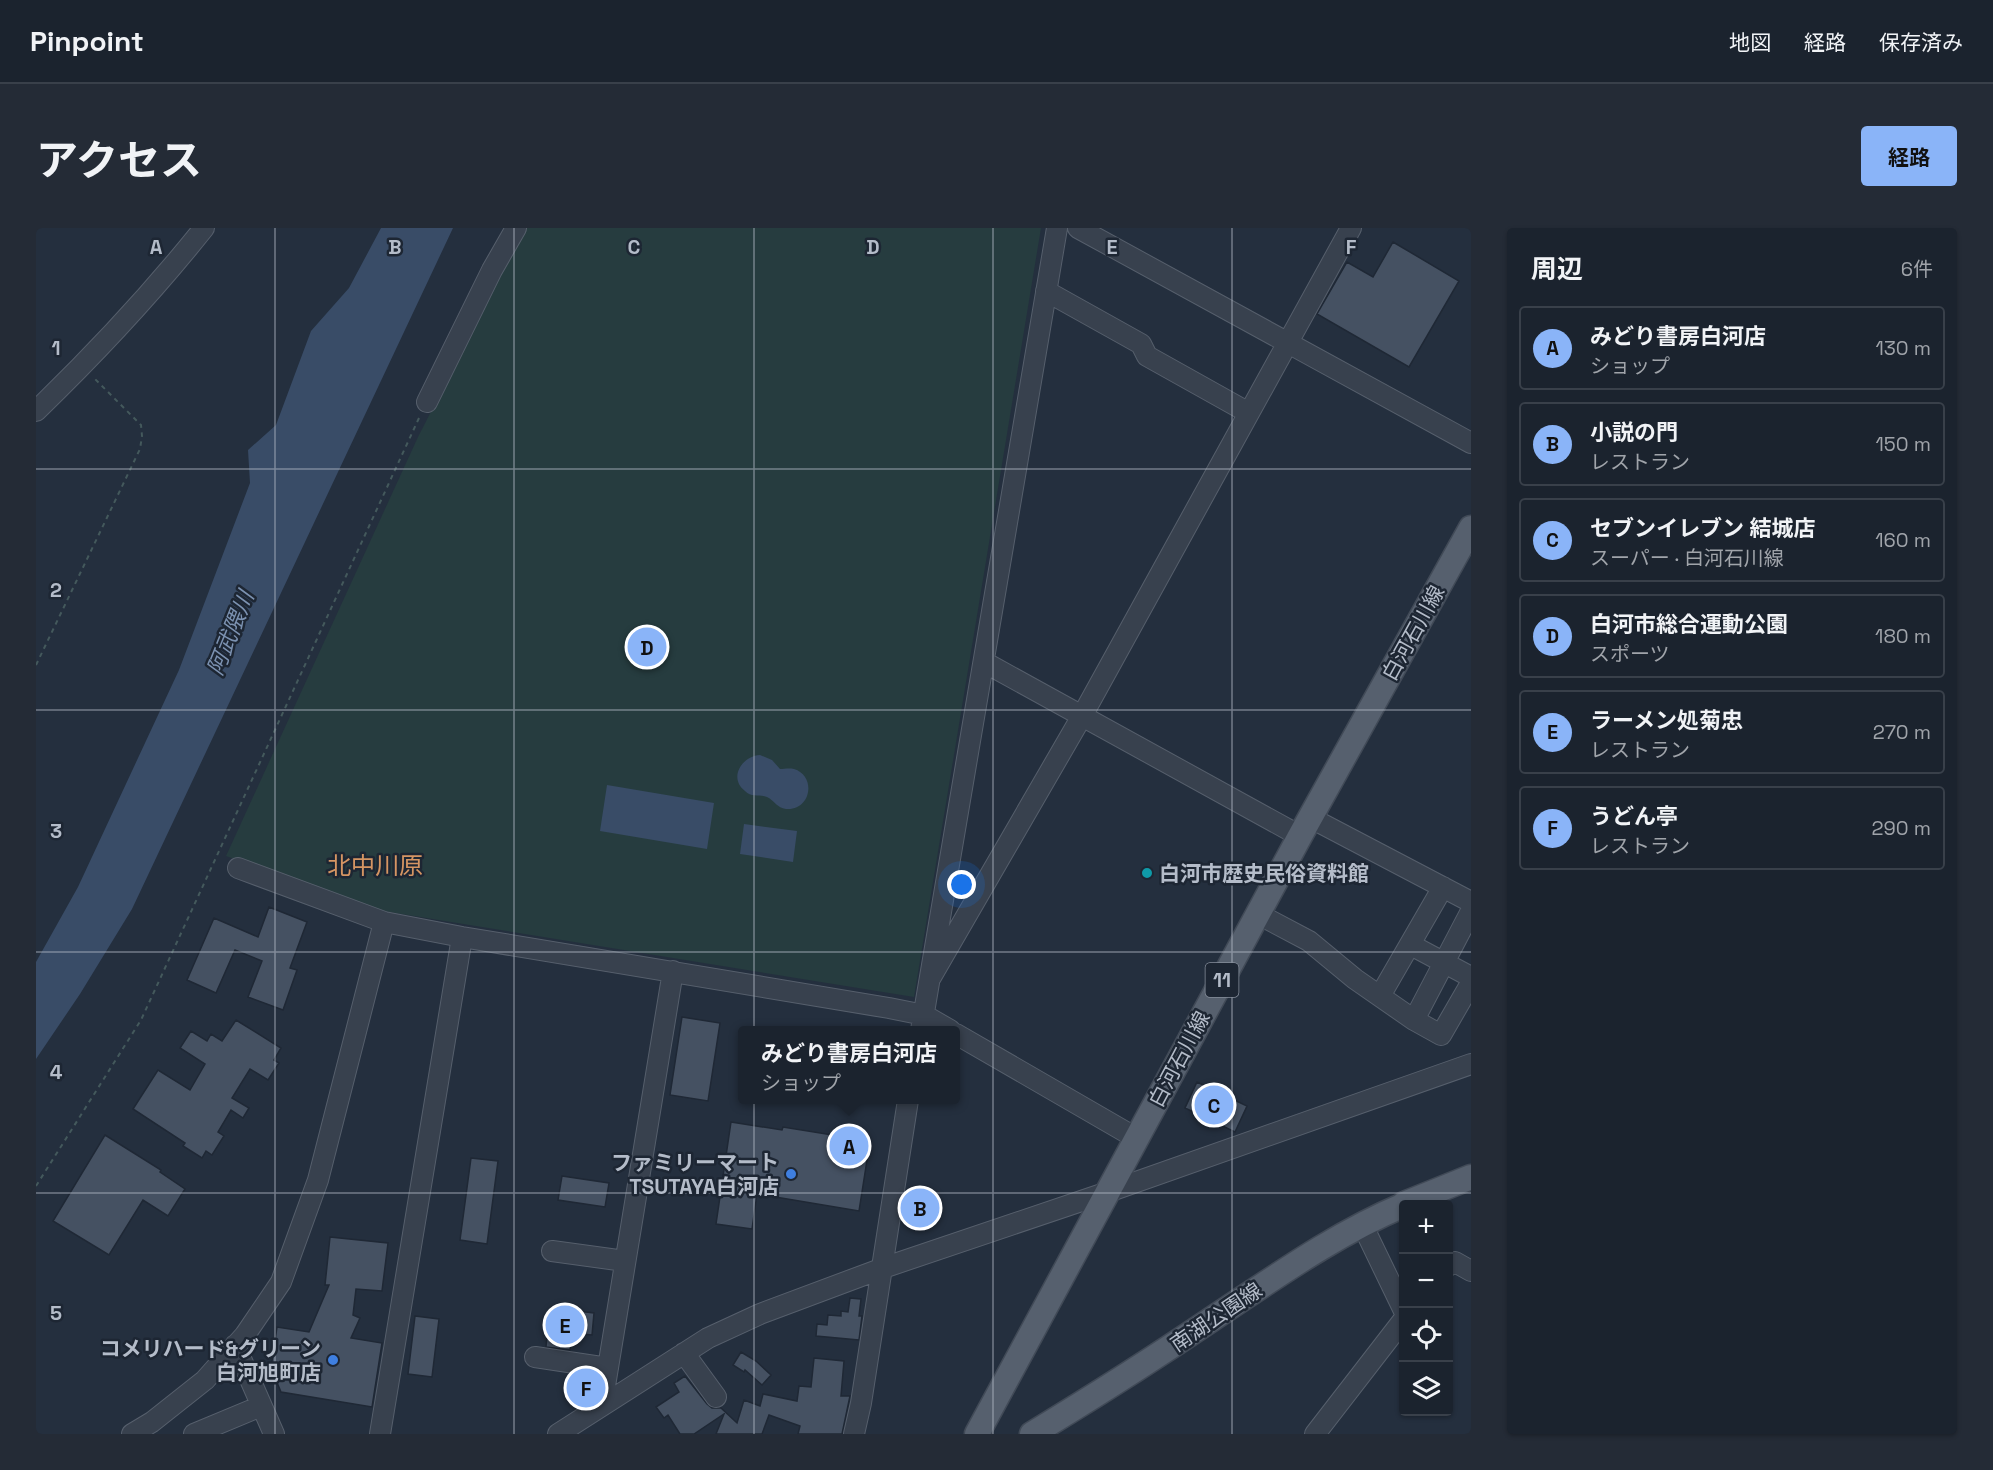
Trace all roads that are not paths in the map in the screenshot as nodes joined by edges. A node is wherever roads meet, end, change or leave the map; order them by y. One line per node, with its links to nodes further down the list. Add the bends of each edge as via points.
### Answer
1 (204, 228): 9 (street, via 162,280)
2 (516, 228): 8 (street)
3 (1057, 228): 6 (street)
4 (1078, 228): 7 (street)
5 (1351, 228): 7 (street)
6 (1046, 291): 10 (street, via 1141,344 1147,356); 13 (street)
7 (1287, 344): 10 (street); 11 (street)
8 (427, 402)
9 (36, 411)
10 (1249, 413): 14 (street)
11 (1471, 443)
12 (1471, 528): 15 (main road, 白河石川線 / 11)
13 (984, 662): 14 (street); 26 (street)
14 (1082, 716): 15 (street); 26 (street)
15 (1305, 827): 17 (street); 20 (main road, 白河石川線 / 11)
16 (238, 868): 21 (street)
17 (1443, 887): 18 (street); 23 (street)
18 (1471, 902)
19 (1471, 911): 24 (street)
20 (1258, 914): 28 (street, via 1309,941); 34 (main road, 白河石川線 / 11)
21 (384, 922): 22 (street); 47 (street, via 318,1180 281,1282)
22 (462, 937): 25 (street); 59 (street)
23 (1411, 945): 24 (street); 28 (street)
24 (1443, 962): 27 (street); 29 (street)
25 (673, 971): 30 (street); 41 (street)
26 (931, 977): 30 (street)
27 (1470, 986): 29 (street, via 1441,1035)
28 (1380, 996): 29 (street)
29 (1414, 1020)
30 (923, 1023)
31 (960, 1036): 34 (street)
32 (1471, 1064): 36 (street)
33 (907, 1104): 43 (street)
34 (1136, 1138): 36 (main road, 白河石川線 / 11)
35 (1471, 1177): 37 (main road, 南湖公園線)
36 (1105, 1193): 43 (street); 62 (main road, 白河石川線 / 11)
37 (1416, 1200)
38 (1399, 1207): 39 (main road, 南湖公園線)
39 (1362, 1224): 45 (street); 55 (main road, 南湖公園線, via 1310,1253)
40 (552, 1251): 41 (street)
41 (625, 1261): 50 (street)
42 (1453, 1263): 44 (street)
43 (883, 1268): 48 (street, via 760,1314); 61 (street)
44 (1471, 1271)
45 (1403, 1308)
46 (1399, 1326): 64 (street)
47 (235, 1345): 53 (street); 56 (street, via 205,1380)
48 (684, 1353): 51 (street); 52 (street)
49 (535, 1357): 50 (street)
50 (608, 1368): 52 (street)
51 (716, 1397)
52 (605, 1402): 54 (street)
53 (261, 1406): 57 (street); 58 (street)
54 (580, 1428): 60 (street)
55 (1057, 1428): 63 (main road, 南湖公園線)
56 (132, 1434)
57 (194, 1434)
58 (274, 1434)
59 (380, 1434)
60 (558, 1434)
61 (854, 1434)
62 (976, 1434)
63 (1032, 1434)
64 (1316, 1434)

